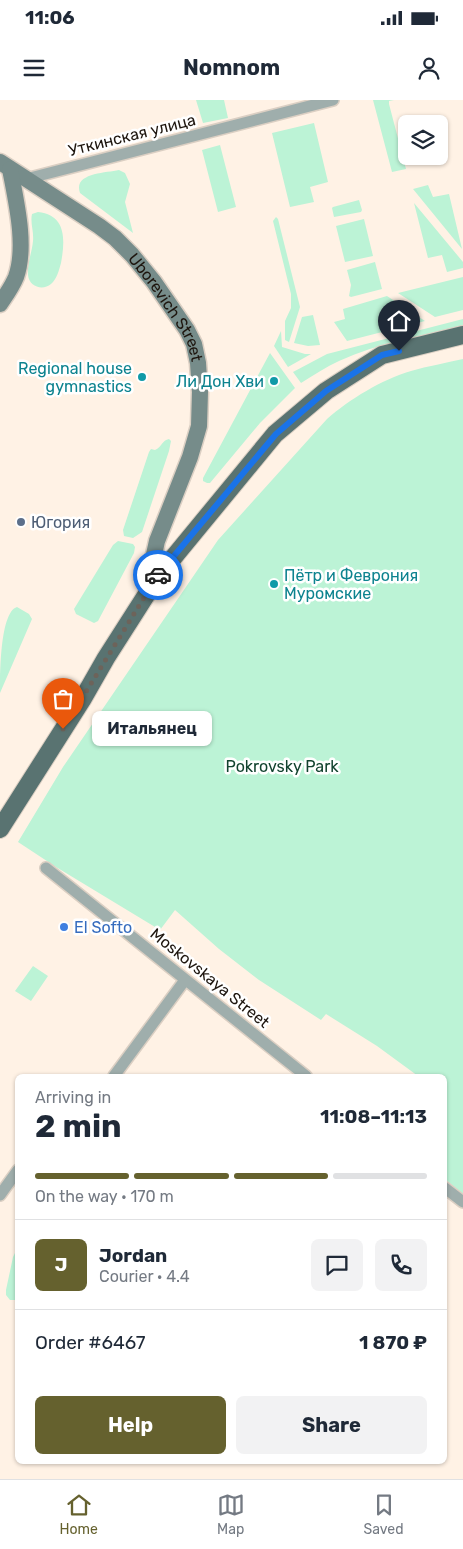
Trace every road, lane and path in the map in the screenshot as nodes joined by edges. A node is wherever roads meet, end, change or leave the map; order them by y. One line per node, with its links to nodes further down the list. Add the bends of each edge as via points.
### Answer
1 (333, 100): 3 (street, Уткинская улица)
2 (5, 166): 3 (main road, Uborevich Street); 4 (main road, via 16,204 20,238 19,262 11,288)
3 (26, 179): 6 (main road, Uborevich Street, via 99,226 132,256 171,306 194,344 200,392 199,426 157,541 153,559)
4 (0, 304)
5 (463, 335): 6 (main road, via 382,355 326,391 276,434)
6 (158, 575): 7 (main road)
7 (0, 829)
8 (46, 868): 9 (street, Moskovskaya Street)
9 (186, 980): 10 (street); 11 (street, Moskovskaya Street)
10 (116, 1074)
11 (304, 1074)
12 (15, 1174): 14 (street)
13 (447, 1190): 15 (street)
14 (0, 1195)
15 (463, 1202)

